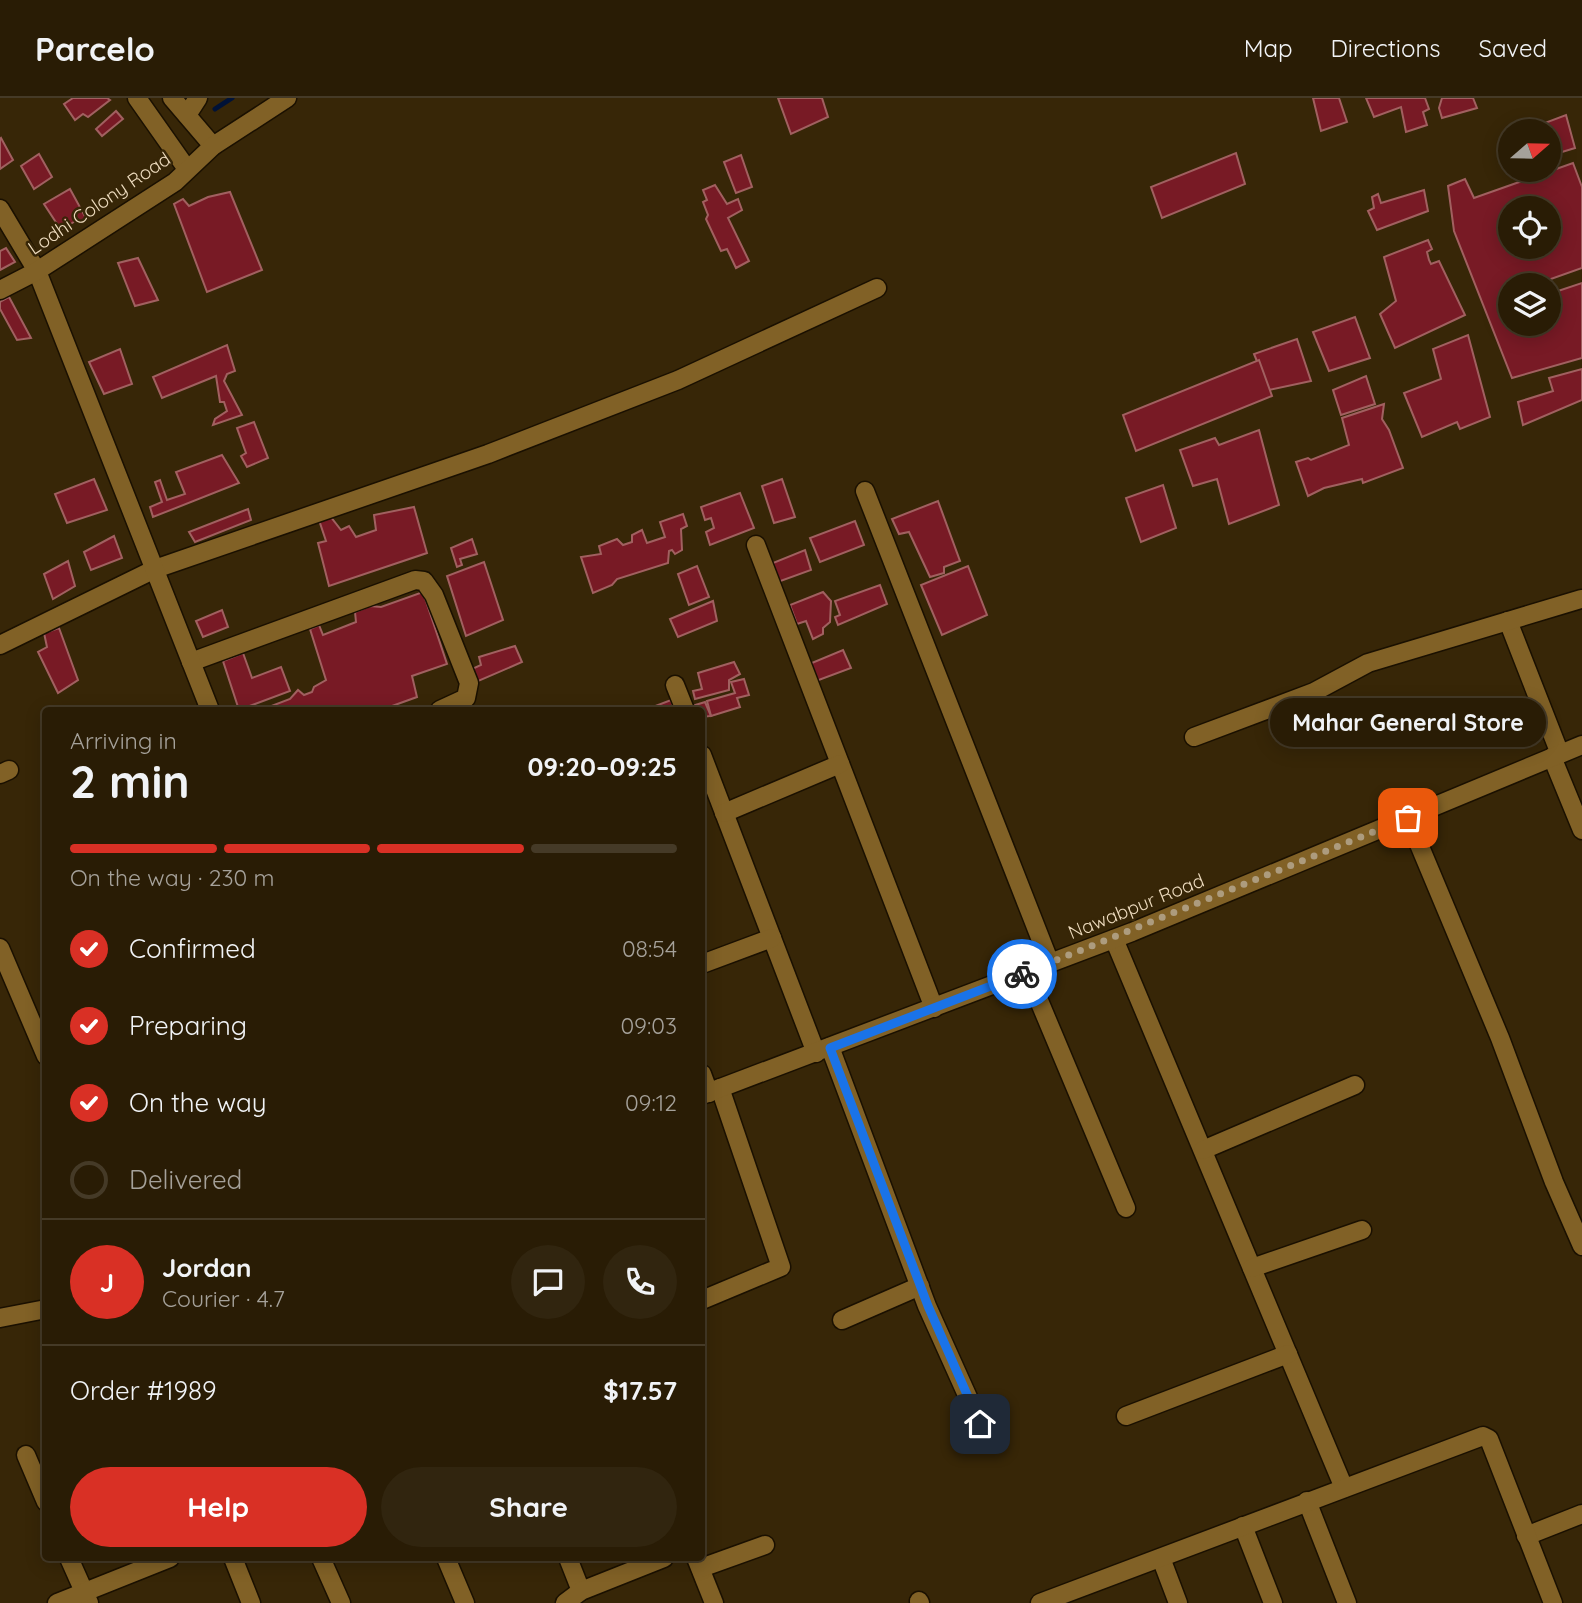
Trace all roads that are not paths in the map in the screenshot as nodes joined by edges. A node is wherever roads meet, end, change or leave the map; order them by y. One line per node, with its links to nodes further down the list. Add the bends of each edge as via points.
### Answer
1 (137, 98): 7 (street)
2 (172, 98): 5 (street)
3 (198, 98): 5 (street)
4 (287, 98): 6 (street, Lodhi Colony Road)
5 (187, 115): 6 (street)
6 (213, 146): 7 (street, Lodhi Colony Road)
7 (187, 169): 9 (street, Lodhi Colony Road)
8 (0, 209): 9 (street)
9 (37, 271): 11 (street, Lodhi Colony Road); 14 (street)
10 (877, 288): 14 (street, via 678,380 488,454)
11 (0, 290)
12 (865, 491): 35 (street)
13 (756, 545): 27 (street)
14 (155, 569): 17 (street); 18 (street)
15 (1581, 599): 16 (street)
16 (1508, 621): 23 (street, via 1368,663 1314,692); 25 (street)
17 (0, 645)
18 (191, 662): 20 (street); 21 (street, via 415,580 424,581 434,594 469,683 466,698)
19 (675, 685): 22 (street)
20 (209, 707)
21 (446, 707)
22 (684, 707)
23 (1194, 737)
24 (1582, 745): 25 (street, Nawabpur Road)
25 (1556, 755): 29 (street, Nawabpur Road); 30 (street)
26 (705, 763): 28 (street)
27 (840, 764): 28 (street); 37 (street)
28 (724, 813): 31 (street)
29 (1408, 818): 32 (street, Nawabpur Road); 45 (street)
30 (1582, 830)
31 (772, 937): 34 (street); 39 (street)
32 (1114, 939): 35 (street, Nawabpur Road); 42 (street)
33 (0, 948): 38 (street)
34 (705, 963)
35 (1050, 963): 36 (street, Nawabpur Road)
36 (1027, 972): 37 (street, Nawabpur Road); 43 (street)
37 (933, 1008): 39 (street, Nawabpur Road)
38 (42, 1047)
39 (823, 1050): 41 (street, Nawabpur Road); 47 (street)
40 (1354, 1085): 42 (street)
41 (710, 1092): 48 (street, via 781,1267)
42 (1203, 1150): 46 (street)
43 (1126, 1208)
44 (1362, 1230): 46 (street)
45 (1582, 1246)
46 (1252, 1268): 52 (street)
47 (920, 1286): 51 (street); 54 (street)
48 (705, 1299)
49 (42, 1310): 50 (street)
50 (0, 1318)
51 (842, 1320)
52 (1288, 1354): 53 (street); 56 (street)
53 (1126, 1416)
54 (980, 1424)
55 (26, 1455): 57 (street)
56 (1344, 1488): 58 (street); 61 (street, via 1483,1436 1489,1439)
57 (42, 1493)
58 (1307, 1501): 60 (street); 83 (street)
59 (1582, 1514): 61 (street)
60 (1243, 1526): 63 (street); 82 (street)
61 (1526, 1536): 84 (street)
62 (765, 1545): 71 (street)
63 (1161, 1558): 80 (street); 81 (street)
64 (70, 1561): 73 (street)
65 (164, 1561): 73 (street)
66 (234, 1561): 75 (street)
67 (322, 1561): 76 (street)
68 (447, 1561): 77 (street)
69 (569, 1561): 72 (street)
70 (657, 1561): 72 (street)
71 (698, 1563): 79 (street)
72 (582, 1591): 78 (street)
73 (86, 1598): 74 (street)
74 (57, 1603)
75 (251, 1603)
76 (341, 1603)
77 (465, 1603)
78 (565, 1603)
79 (713, 1603)
80 (1040, 1603)
81 (1178, 1603)
82 (1273, 1603)
83 (1347, 1603)
84 (1553, 1603)

